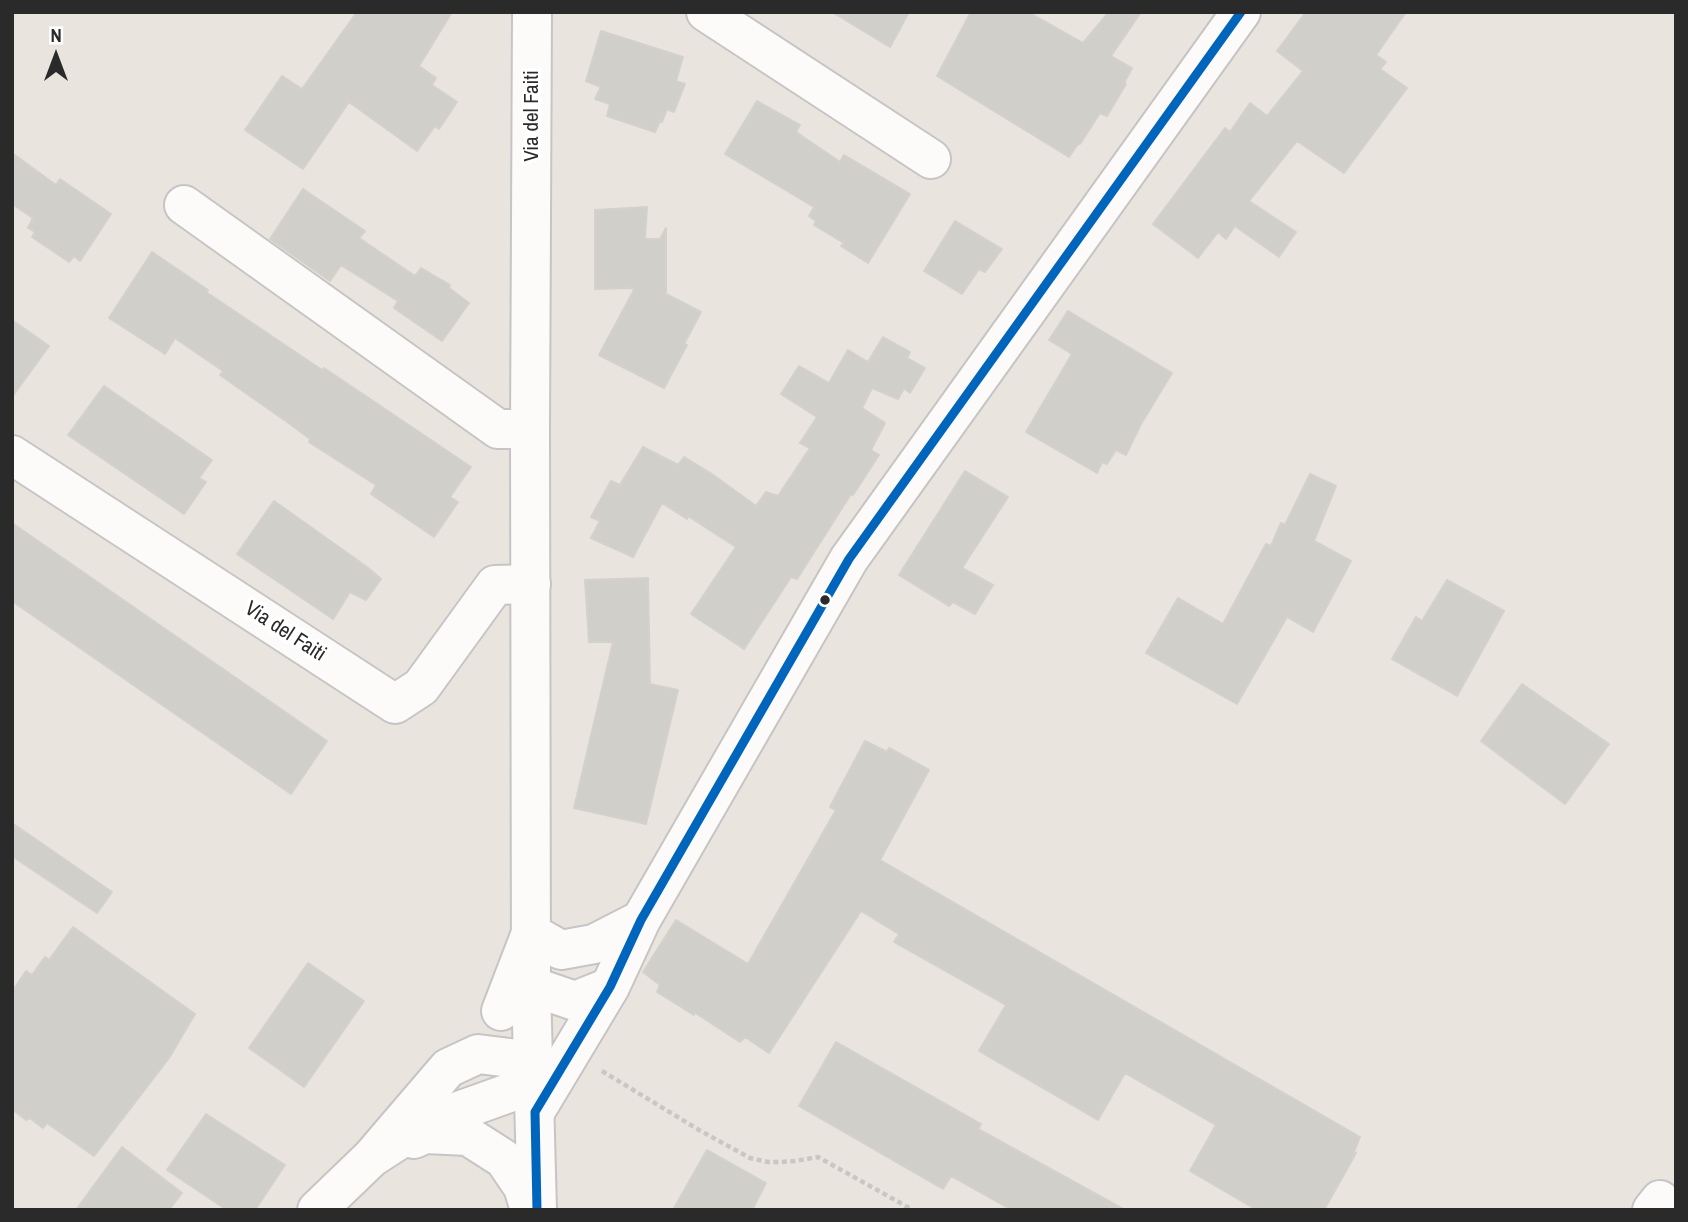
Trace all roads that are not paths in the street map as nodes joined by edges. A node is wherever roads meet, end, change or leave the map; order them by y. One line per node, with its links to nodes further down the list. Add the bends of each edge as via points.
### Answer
1 (532, 12): 6 (street, Via del Faiti)
2 (706, 12): 4 (street)
3 (1241, 12): 9 (street, via 849,559)
4 (931, 159)
5 (184, 205): 6 (street, via 498,429)
6 (530, 429): 8 (street, Via del Faiti)
7 (12, 456): 8 (street, Via del Faiti, via 395,704 421,687 495,585)
8 (531, 584): 10 (street, Via del Faiti)
9 (642, 920): 10 (street, via 594,944); 12 (street)
10 (546, 941): 11 (street, Via del Faiti); 13 (street)
11 (531, 986): 12 (street, via 575,1001); 13 (street); 15 (street, Via del Faiti)
12 (610, 987): 15 (street, via 571,1052)
13 (501, 1011): 14 (street)
14 (448, 1068): 15 (street, via 478,1054 518,1059); 16 (street)
15 (535, 1098): 16 (street, via 425,1122); 19 (street, Via del Faiti)
16 (371, 1158): 17 (street); 18 (street, via 425,1134 468,1136 503,1159 523,1187)
17 (317, 1210)
18 (530, 1210)
19 (537, 1210)

